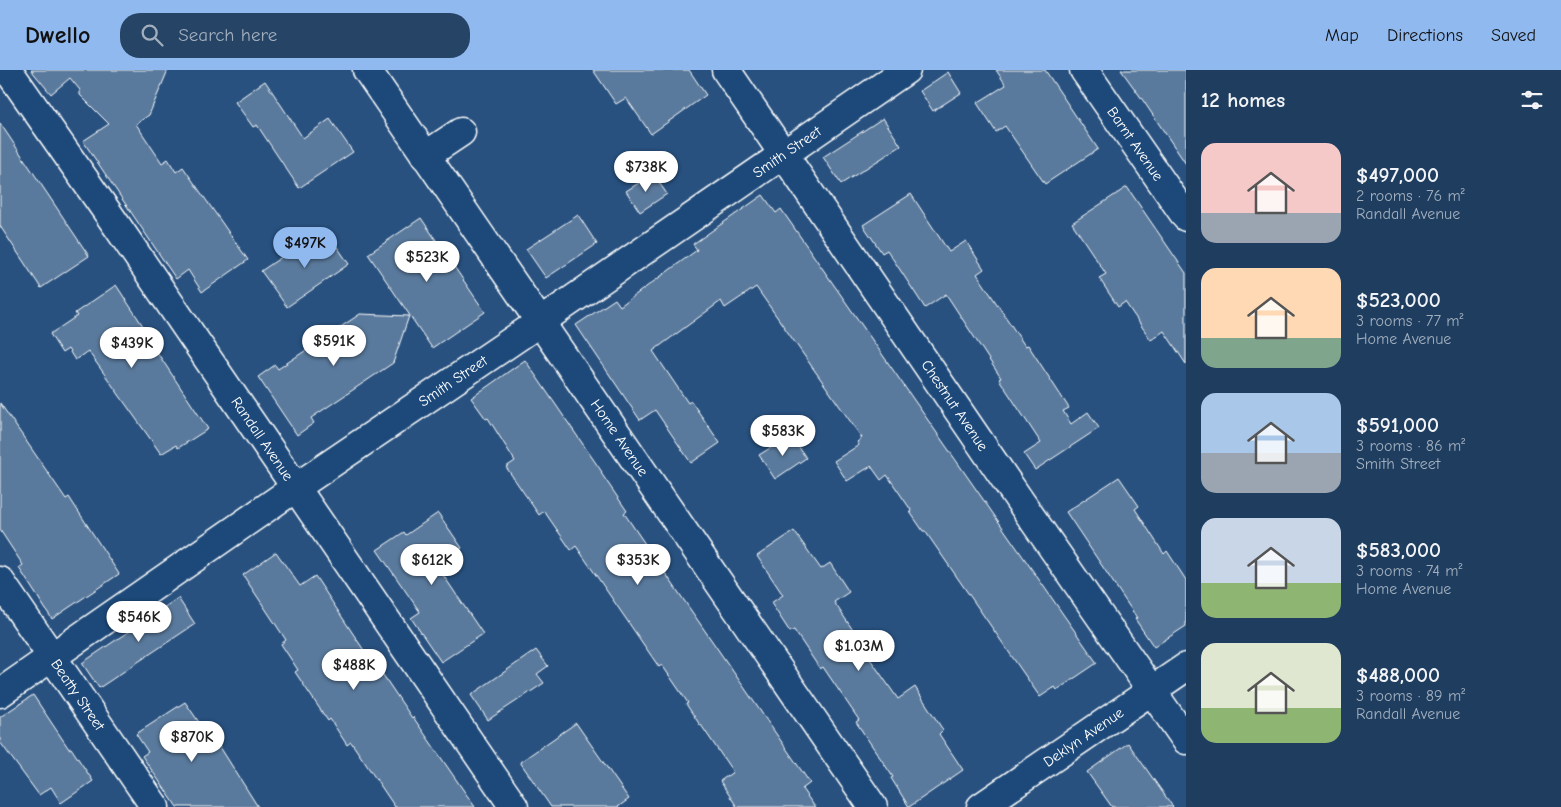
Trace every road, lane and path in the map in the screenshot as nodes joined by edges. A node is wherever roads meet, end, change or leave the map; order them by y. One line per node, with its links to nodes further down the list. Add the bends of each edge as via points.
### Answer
1 (8, 70): 11 (street, Randall Avenue)
2 (366, 70): 8 (street, Home Avenue)
3 (726, 70): 7 (street, Chestnut Avenue)
4 (906, 70): 7 (street, Smith Street)
5 (1084, 70): 9 (street, Barnt Avenue)
6 (461, 132): 8 (street)
7 (784, 153): 10 (street, Smith Street); 15 (street, Chestnut Avenue)
8 (425, 156): 10 (street, Home Avenue)
9 (1186, 216)
10 (540, 322): 11 (street, Smith Street); 20 (street, Home Avenue)
11 (295, 488): 13 (street, Smith Street); 19 (street, Randall Avenue)
12 (0, 581): 13 (street, Beatty Street)
13 (52, 657): 16 (street, Smith Street); 18 (street, Beatty Street)
14 (1186, 667): 15 (street, Deklyn Avenue)
15 (1152, 690): 17 (street, Chestnut Avenue); 21 (street, Deklyn Avenue)
16 (0, 693)
17 (1186, 740)
18 (155, 807)
19 (514, 807)
20 (873, 807)
21 (981, 807)

